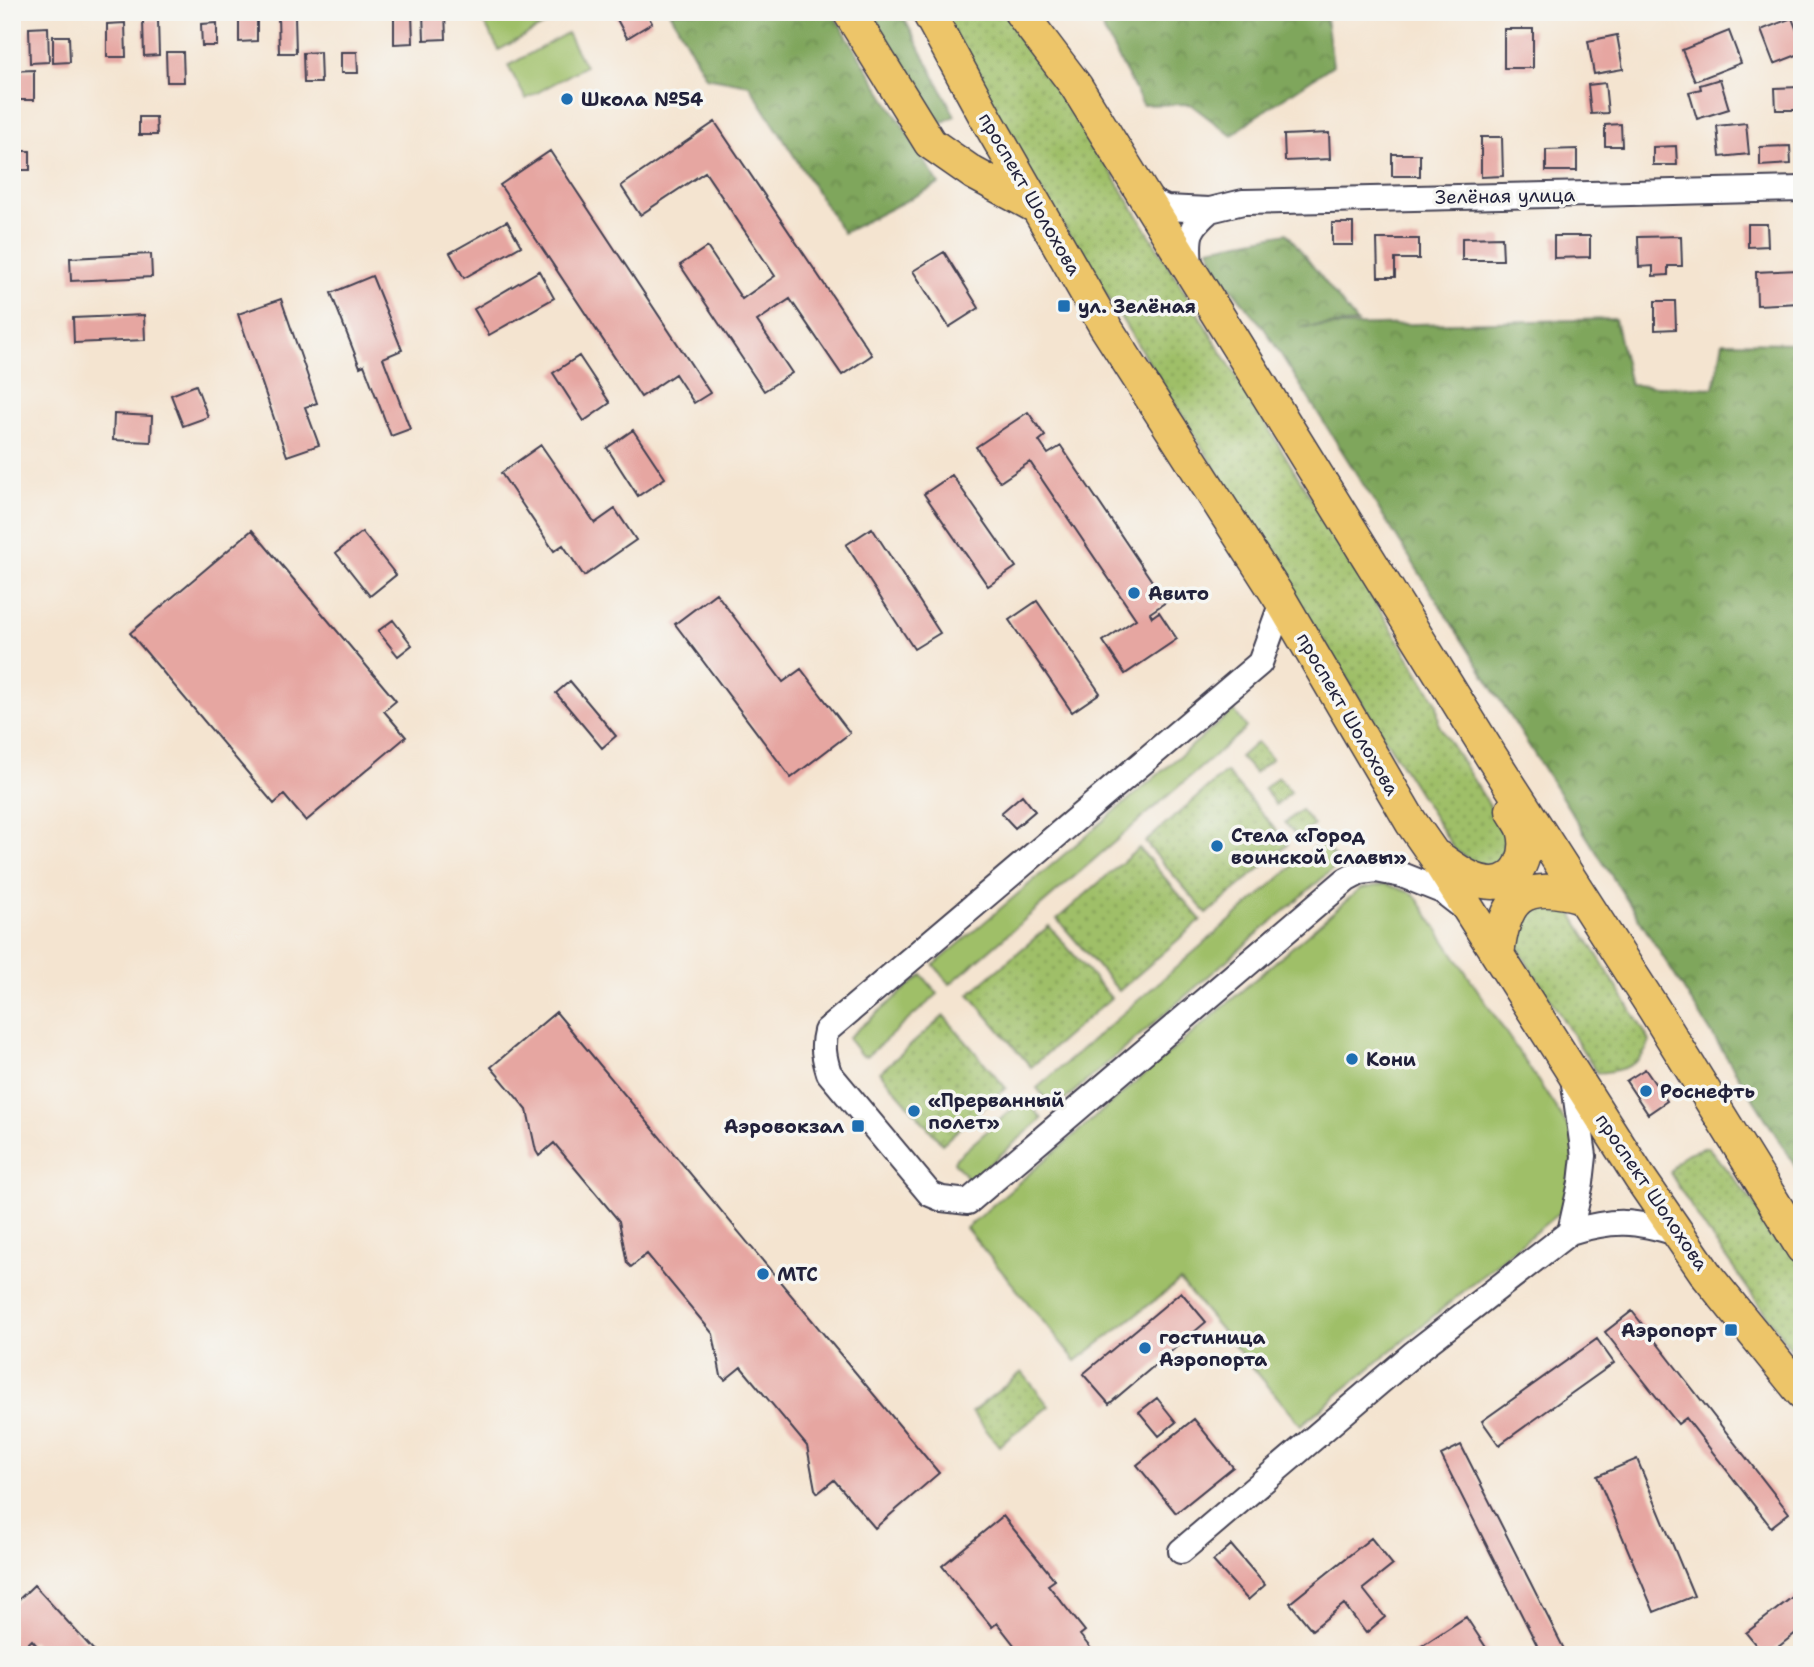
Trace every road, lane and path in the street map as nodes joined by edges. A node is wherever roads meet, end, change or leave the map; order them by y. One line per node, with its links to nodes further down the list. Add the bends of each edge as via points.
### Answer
1 (849, 12): 8 (main road, via 930,143 973,173)
2 (928, 12): 8 (main road, проспект Шолохова)
3 (1020, 12): 5 (main road)
4 (1046, 12): 5 (main road)
5 (1076, 86): 7 (main road)
6 (1802, 189): 9 (street, Зелёная улица, via 1243,202)
7 (1145, 198): 9 (street, Зелёная улица, via 1166,208); 10 (main road)
8 (1037, 207): 11 (main road, проспект Шолохова, via 1105,326)
9 (1210, 210): 10 (street, via 1189,233)
10 (1190, 271): 12 (main road)
11 (1282, 601): 13 (main road, проспект Шолохова); 15 (street, via 1260,663 826,1031 822,1044 829,1073 930,1194 968,1202 1346,880 1376,870 1402,875 1442,891)
12 (1491, 756): 13 (main road, via 1493,776 1523,829 1525,856 1512,877 1494,883 1469,878); 14 (main road)
13 (1434, 855): 15 (main road, проспект Шолохова)
14 (1579, 896): 16 (main road, via 1556,890 1520,896 1501,930); 20 (main road)
15 (1472, 914): 16 (main road, проспект Шолохова)
16 (1498, 956): 17 (main road, проспект Шолохова)
17 (1572, 1071): 18 (street, via 1584,1156); 19 (main road, проспект Шолохова)
18 (1570, 1232): 19 (street, via 1618,1222); 22 (street, via 1414,1353)
19 (1679, 1234): 21 (main road, проспект Шолохова, via 1708,1277)
20 (1802, 1248)
21 (1802, 1392)
22 (1181, 1552)

